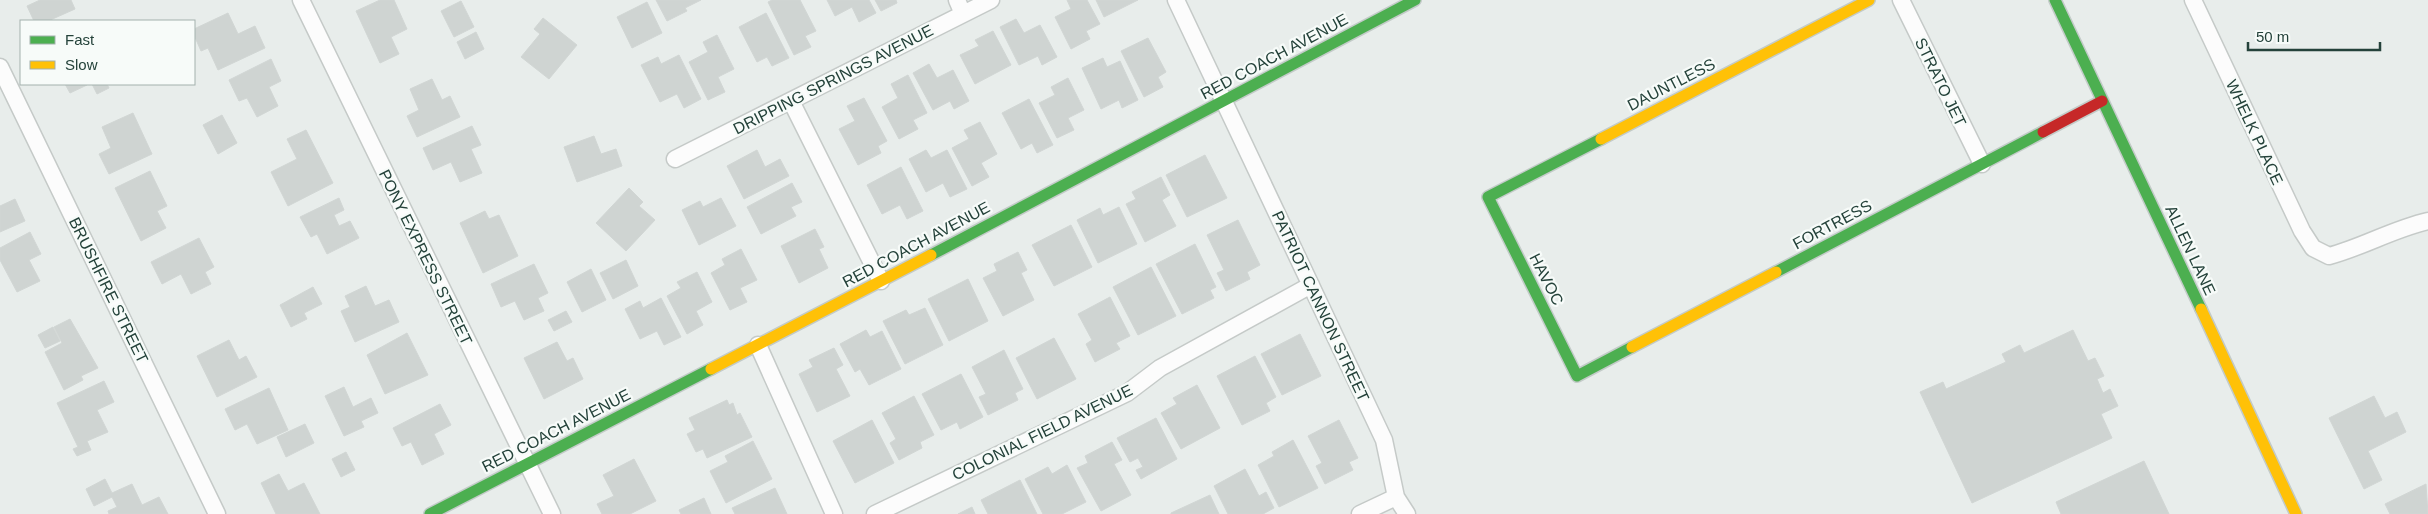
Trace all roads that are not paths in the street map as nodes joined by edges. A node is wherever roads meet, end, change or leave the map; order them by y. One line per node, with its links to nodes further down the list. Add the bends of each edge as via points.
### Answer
1 (301, 0): 22 (street, PONY EXPRESS STREET)
2 (991, 0): 9 (street, DRIPPING SPRINGS AVENUE)
3 (1176, 0): 13 (street, PATRIOT CANNON STREET)
4 (1413, 0): 13 (street, RED COACH AVENUE)
5 (1868, 0): 16 (street, DAUNTLESS)
6 (1901, 0): 15 (street, STRATO JET)
7 (2055, 0): 12 (street, ALLEN LANE)
8 (2193, 0): 17 (street, WHELK PLACE, via 2313,248 2328,256)
9 (960, 7): 11 (street, DRIPPING SPRINGS AVENUE)
10 (0, 67): 24 (street, BRUSHFIRE STREET)
11 (791, 101): 14 (street, DRIPPING SPRINGS AVENUE); 18 (street)
12 (2102, 101): 15 (street, FORTRESS); 31 (street, ALLEN LANE)
13 (1224, 102): 18 (street, RED COACH AVENUE); 19 (street, PATRIOT CANNON STREET)
14 (675, 158)
15 (1982, 164): 21 (street, FORTRESS)
16 (1488, 198): 21 (street, HAVOC)
17 (2428, 221)
18 (881, 281): 20 (street, RED COACH AVENUE)
19 (1311, 285): 23 (street, PATRIOT CANNON STREET, via 1384,440); 28 (street, COLONIAL FIELD AVENUE, via 1160,368 1127,393)
20 (758, 345): 22 (street, RED COACH AVENUE); 27 (street)
21 (1577, 376)
22 (527, 463): 25 (street, RED COACH AVENUE); 26 (street, PONY EXPRESS STREET)
23 (1396, 497): 29 (street); 30 (street, PATRIOT CANNON STREET)
24 (217, 514)
25 (430, 514)
26 (552, 514)
27 (834, 514)
28 (875, 514)
29 (1360, 514)
30 (1408, 514)
31 (2296, 514)

